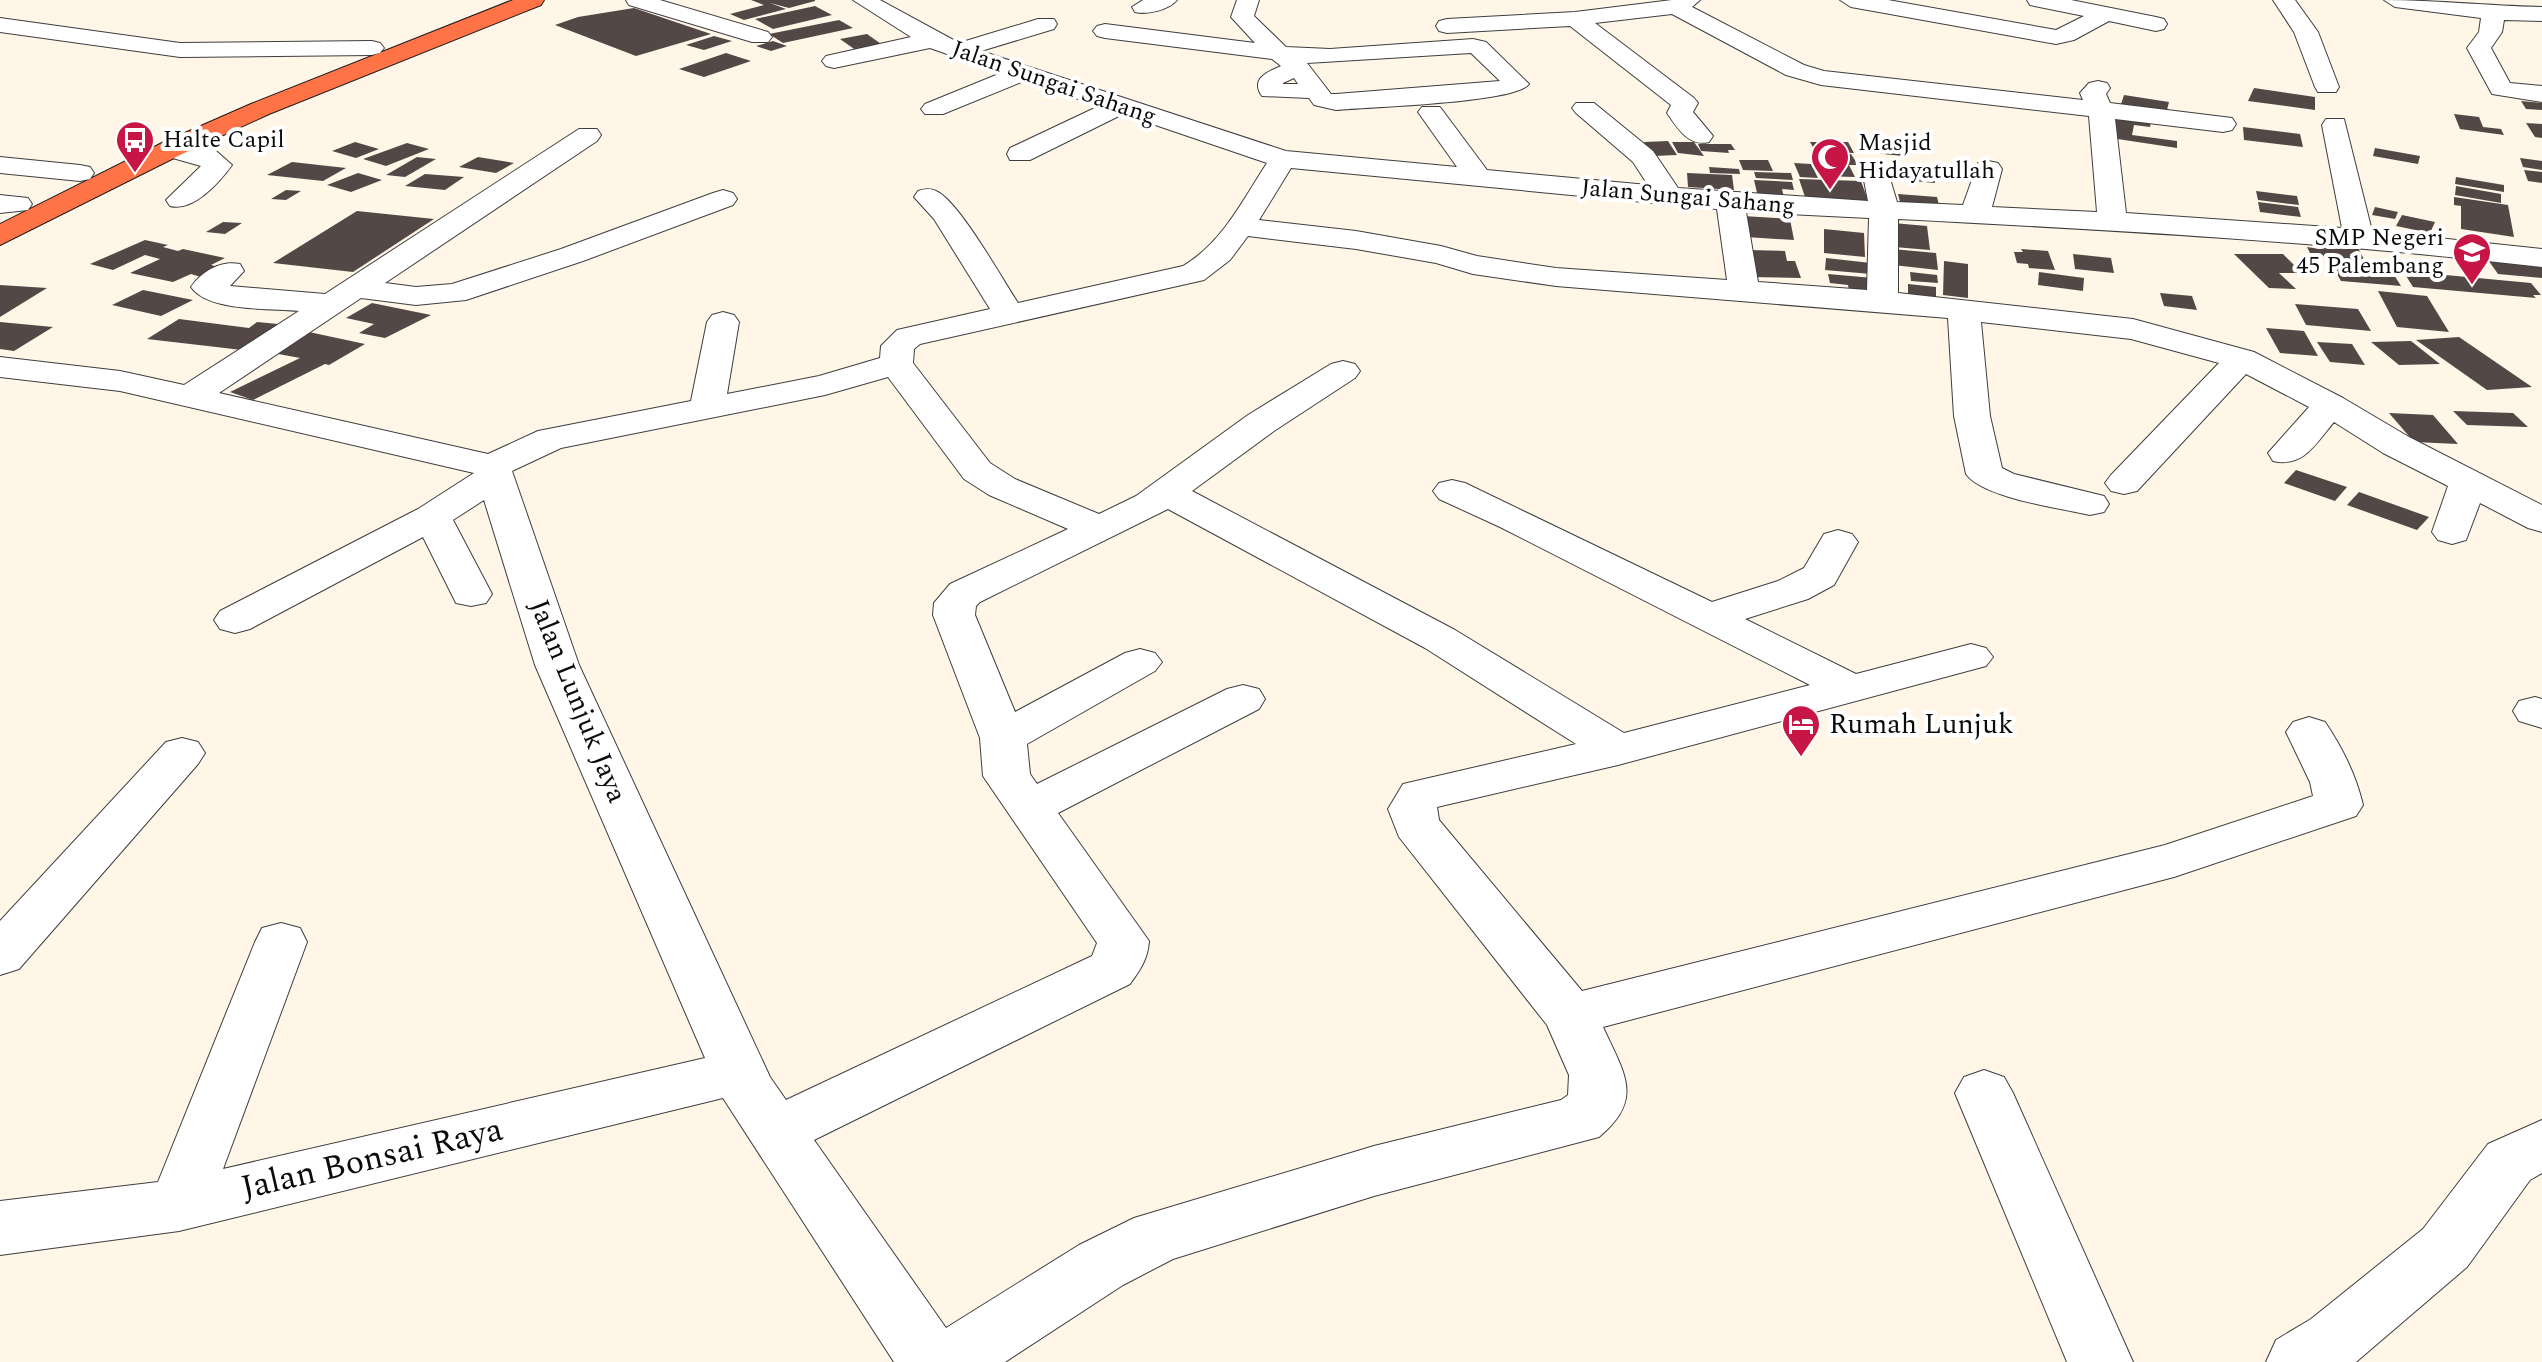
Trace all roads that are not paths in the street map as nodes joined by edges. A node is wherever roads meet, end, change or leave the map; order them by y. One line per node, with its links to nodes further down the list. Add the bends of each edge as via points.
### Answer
1 (500, 0): 27 (highway)
2 (533, 0): 29 (highway)
3 (637, 0): 25 (street)
4 (864, 0): 26 (street, Jalan Sungai Sahang)
5 (1851, 0): 14 (street, via 2056,37)
6 (2038, 0): 14 (street)
7 (2284, 0): 33 (street, via 2306,32)
8 (2395, 0): 13 (street)
9 (1682, 3): 16 (street); 23 (street)
10 (1135, 6): 11 (street)
11 (1174, 7)
12 (1238, 11): 30 (street)
13 (2491, 13): 15 (street); 34 (street, via 2492,31 2479,48)
14 (2105, 14): 18 (street)
15 (2542, 14)
16 (1575, 19): 21 (street); 50 (street, via 1685,103 1680,113)
17 (1046, 24): 26 (street)
18 (2156, 24)
19 (0, 25): 28 (street, via 180,50)
20 (286, 25): 28 (street)
21 (1447, 26)
22 (1105, 31): 30 (street)
23 (1724, 33): 24 (street); 37 (street, via 1821,78)
24 (1772, 33)
25 (760, 37)
26 (945, 46): 31 (street); 32 (street, Jalan Sungai Sahang)
27 (372, 48): 28 (street); 29 (highway); 57 (highway)
28 (340, 49)
29 (400, 51): 52 (highway)
30 (1289, 60): 35 (street); 35 (street, via 1271,79 1271,91); 35 (street, via 1473,46 1517,84 1336,102 1323,100)
31 (834, 61)
32 (1023, 73): 39 (street, Jalan Sungai Sahang); 41 (street)
33 (2327, 87)
34 (2501, 89): 36 (street); 44 (street)
35 (1315, 91)
36 (2542, 94)
37 (1957, 95): 43 (street); 45 (street)
38 (2192, 97): 43 (street, via 2097,88 2093,93)
39 (1120, 106): 53 (street); 54 (street, Jalan Sungai Sahang)
40 (1585, 108): 51 (street)
41 (934, 109)
42 (1431, 112): 59 (street)
43 (2101, 112): 46 (street); 68 (street)
44 (2521, 118)
45 (1943, 122)
46 (2223, 124)
47 (2335, 125): 71 (street)
48 (588, 135): 75 (street)
49 (1727, 135): 50 (street)
50 (1700, 136): 51 (street)
51 (1625, 141): 61 (street, via 1643,157)
52 (171, 149): 63 (street, via 205,156 218,165); 70 (highway)
53 (1020, 154)
54 (1283, 159): 59 (street, Jalan Sungai Sahang, via 1324,150); 69 (street)
55 (0, 165): 57 (street)
56 (1988, 169): 67 (street)
57 (80, 173): 65 (highway)
58 (1877, 175): 66 (street)
59 (1479, 179): 61 (street, Jalan Sungai Sahang)
60 (928, 197): 78 (street, via 945,214)
61 (1670, 197): 64 (street, Jalan Sungai Sahang)
62 (723, 199): 75 (street, via 455,293)
63 (180, 200)
64 (1730, 202): 66 (street, Jalan Sungai Sahang); 74 (street)
65 (6, 208)
66 (1884, 211): 67 (street, Jalan Sungai Sahang); 76 (street)
67 (1975, 215): 68 (street, Jalan Sungai Sahang)
68 (2112, 221): 71 (street, Jalan Sungai Sahang)
69 (1238, 226): 74 (street, via 1356,240 1556,277); 78 (street, via 1229,246 1204,269)
70 (0, 236)
71 (2359, 238): 72 (street, Jalan Sungai Sahang)
72 (2542, 258)
73 (229, 271): 75 (street, via 207,287 223,295)
74 (1744, 290): 76 (street)
75 (342, 296): 84 (street)
76 (1882, 301): 77 (street)
77 (1964, 312): 80 (street, via 2133,329); 93 (street, via 1972,416 1985,474)
78 (1010, 315): 81 (street, via 909,337 898,346)
79 (723, 322): 86 (street)
80 (2242, 359): 85 (street); 90 (street)
81 (896, 364): 86 (street); 96 (street, via 977,471)
82 (0, 367): 84 (street, via 93,377)
83 (1343, 371): 92 (street)
84 (191, 396): 88 (street)
85 (2331, 405): 87 (street); 89 (street, via 2396,445)
86 (707, 409): 88 (street, via 551,439)
87 (2286, 453)
88 (494, 470): 94 (street); 114 (street, Jalan Lunjuk Jaya, via 557,665)
89 (2469, 480): 95 (street); 97 (street)
90 (2124, 483)
91 (1452, 491): 100 (street)
92 (1164, 492): 96 (street); 108 (street, via 1440,639)
93 (2090, 504)
94 (432, 517): 99 (street); 101 (street)
95 (2542, 520)
96 (1102, 529): 107 (street, via 965,593 955,603 954,615)
97 (2452, 532)
98 (1838, 542): 100 (street, via 1820,576)
99 (471, 594)
100 (1708, 617): 104 (street)
101 (235, 620)
102 (1971, 657): 104 (street)
103 (1140, 662): 107 (street)
104 (1850, 688): 108 (street)
105 (1243, 699): 110 (street)
106 (2309, 732): 113 (street, via 2334,782 2339,805 2174,860)
107 (1003, 738): 110 (street, via 1007,776)
108 (1618, 750): 113 (street, via 1420,795 1412,809 1416,825)
109 (182, 753): 112 (street)
110 (1031, 807): 116 (street, via 1123,941 1122,955 1111,970)
111 (281, 942): 118 (street)
112 (0, 955)
113 (1570, 1015): 121 (street, via 1597,1075 1597,1105 1578,1120 1374,1171 1156,1237 1101,1265)
114 (740, 1072): 116 (street, Jalan Lunjuk Jaya); 118 (street, Jalan Bonsai Raya)
115 (1984, 1093): 122 (street)
116 (774, 1132): 120 (street, Jalan Lunjuk Jaya)
117 (2542, 1144): 123 (street, via 2509,1162 2445,1248 2334,1340)
118 (179, 1205): 119 (street, Jalan Bonsai Raya)
119 (0, 1228)
120 (931, 1362)
121 (949, 1362)
122 (2100, 1362)
123 (2299, 1362)

